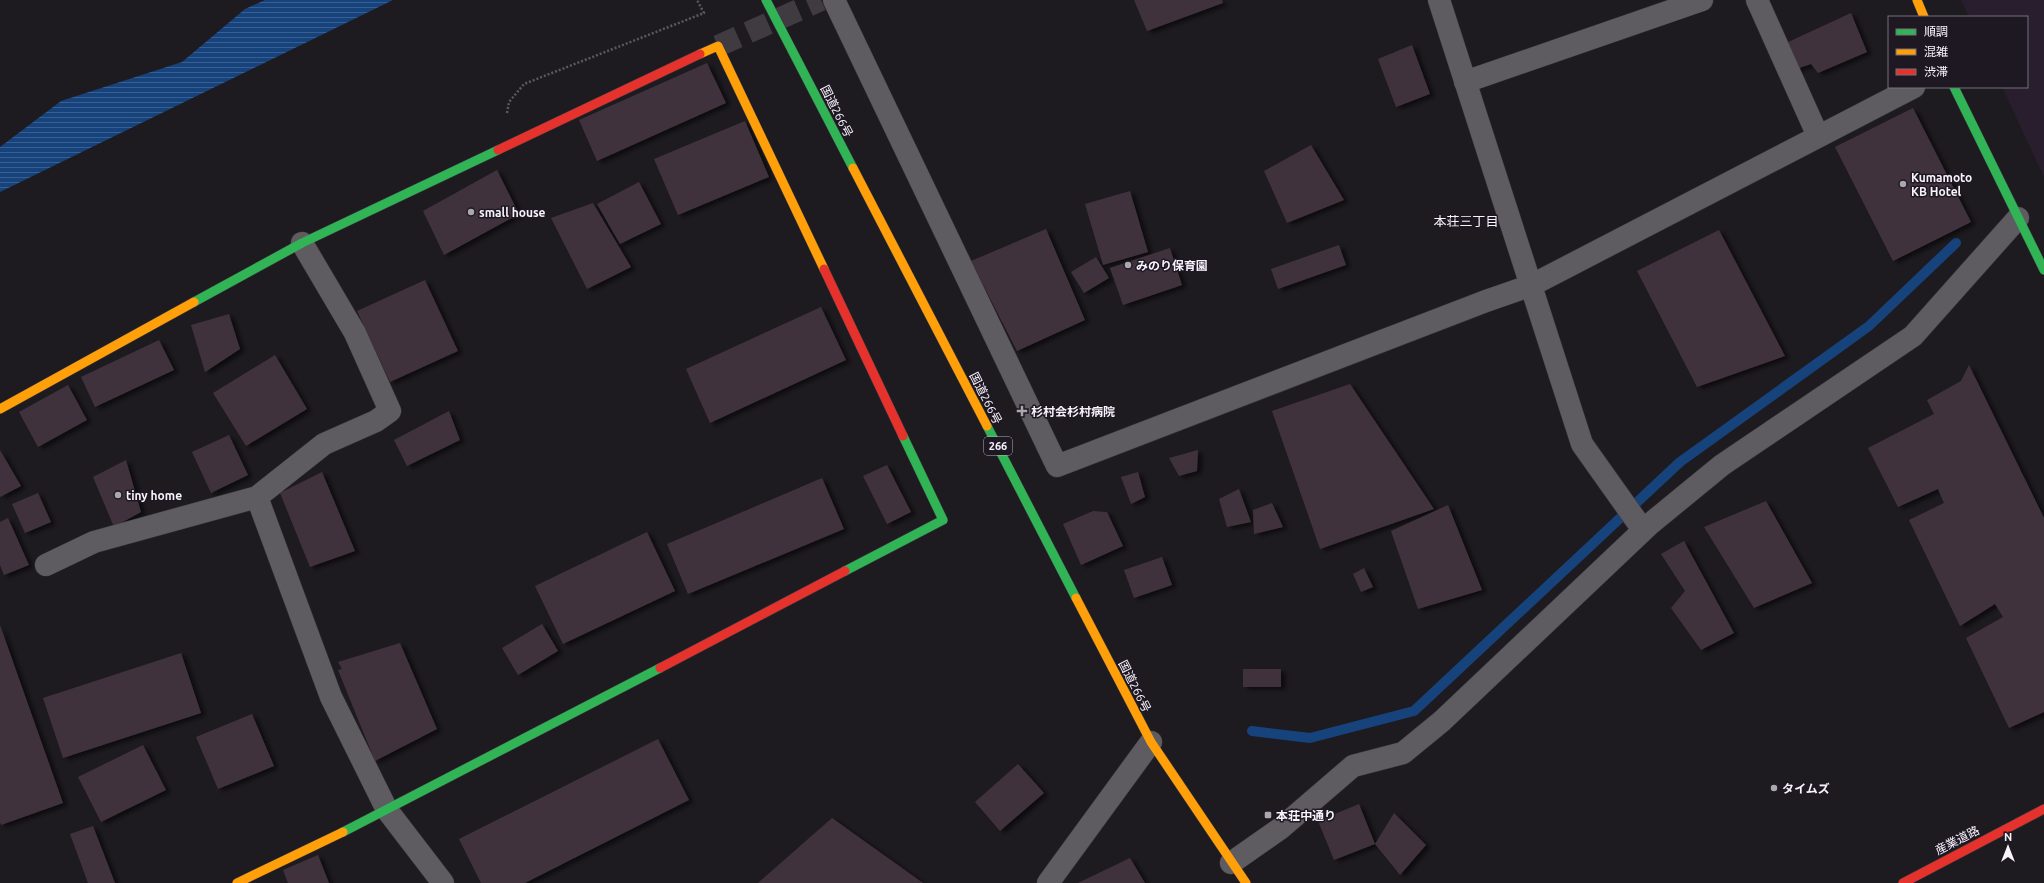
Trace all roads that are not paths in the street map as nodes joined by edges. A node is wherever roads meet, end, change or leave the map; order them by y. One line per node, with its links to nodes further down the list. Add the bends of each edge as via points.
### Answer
1 (766, 0): 20 (main road, 国道266号 / 266)
2 (834, 0): 15 (street, via 1057,466)
3 (1439, 0): 8 (street)
4 (1702, 0): 8 (street)
5 (1757, 0): 11 (street)
6 (1917, 0): 7 (main road)
7 (1924, 16)
8 (1465, 82): 15 (street)
9 (1912, 88): 11 (street)
10 (1954, 88): 12 (main road)
11 (1818, 136): 15 (street)
12 (2018, 218): 14 (main road); 18 (street, via 1913,336 1722,465)
13 (302, 243): 16 (main road); 17 (street, via 355,332 390,411 376,421 324,444); 22 (main road, via 718,46 943,520)
14 (2044, 270)
15 (1532, 285): 18 (street, via 1582,444)
16 (0, 409)
17 (257, 497): 19 (street, via 94,542); 22 (street, via 331,697)
18 (1643, 530): 23 (street, via 1442,721 1403,753 1353,766 1281,828)
19 (46, 565)
20 (1151, 742): 23 (main road, 国道266号 / 266); 27 (street)
21 (2044, 809): 24 (main road, 産業道路)
22 (387, 810): 25 (main road); 26 (street)
23 (1231, 863): 28 (main road, 国道266号 / 266)
24 (1916, 880)
25 (237, 883)
26 (443, 883)
27 (1048, 883)
28 (1246, 883)

